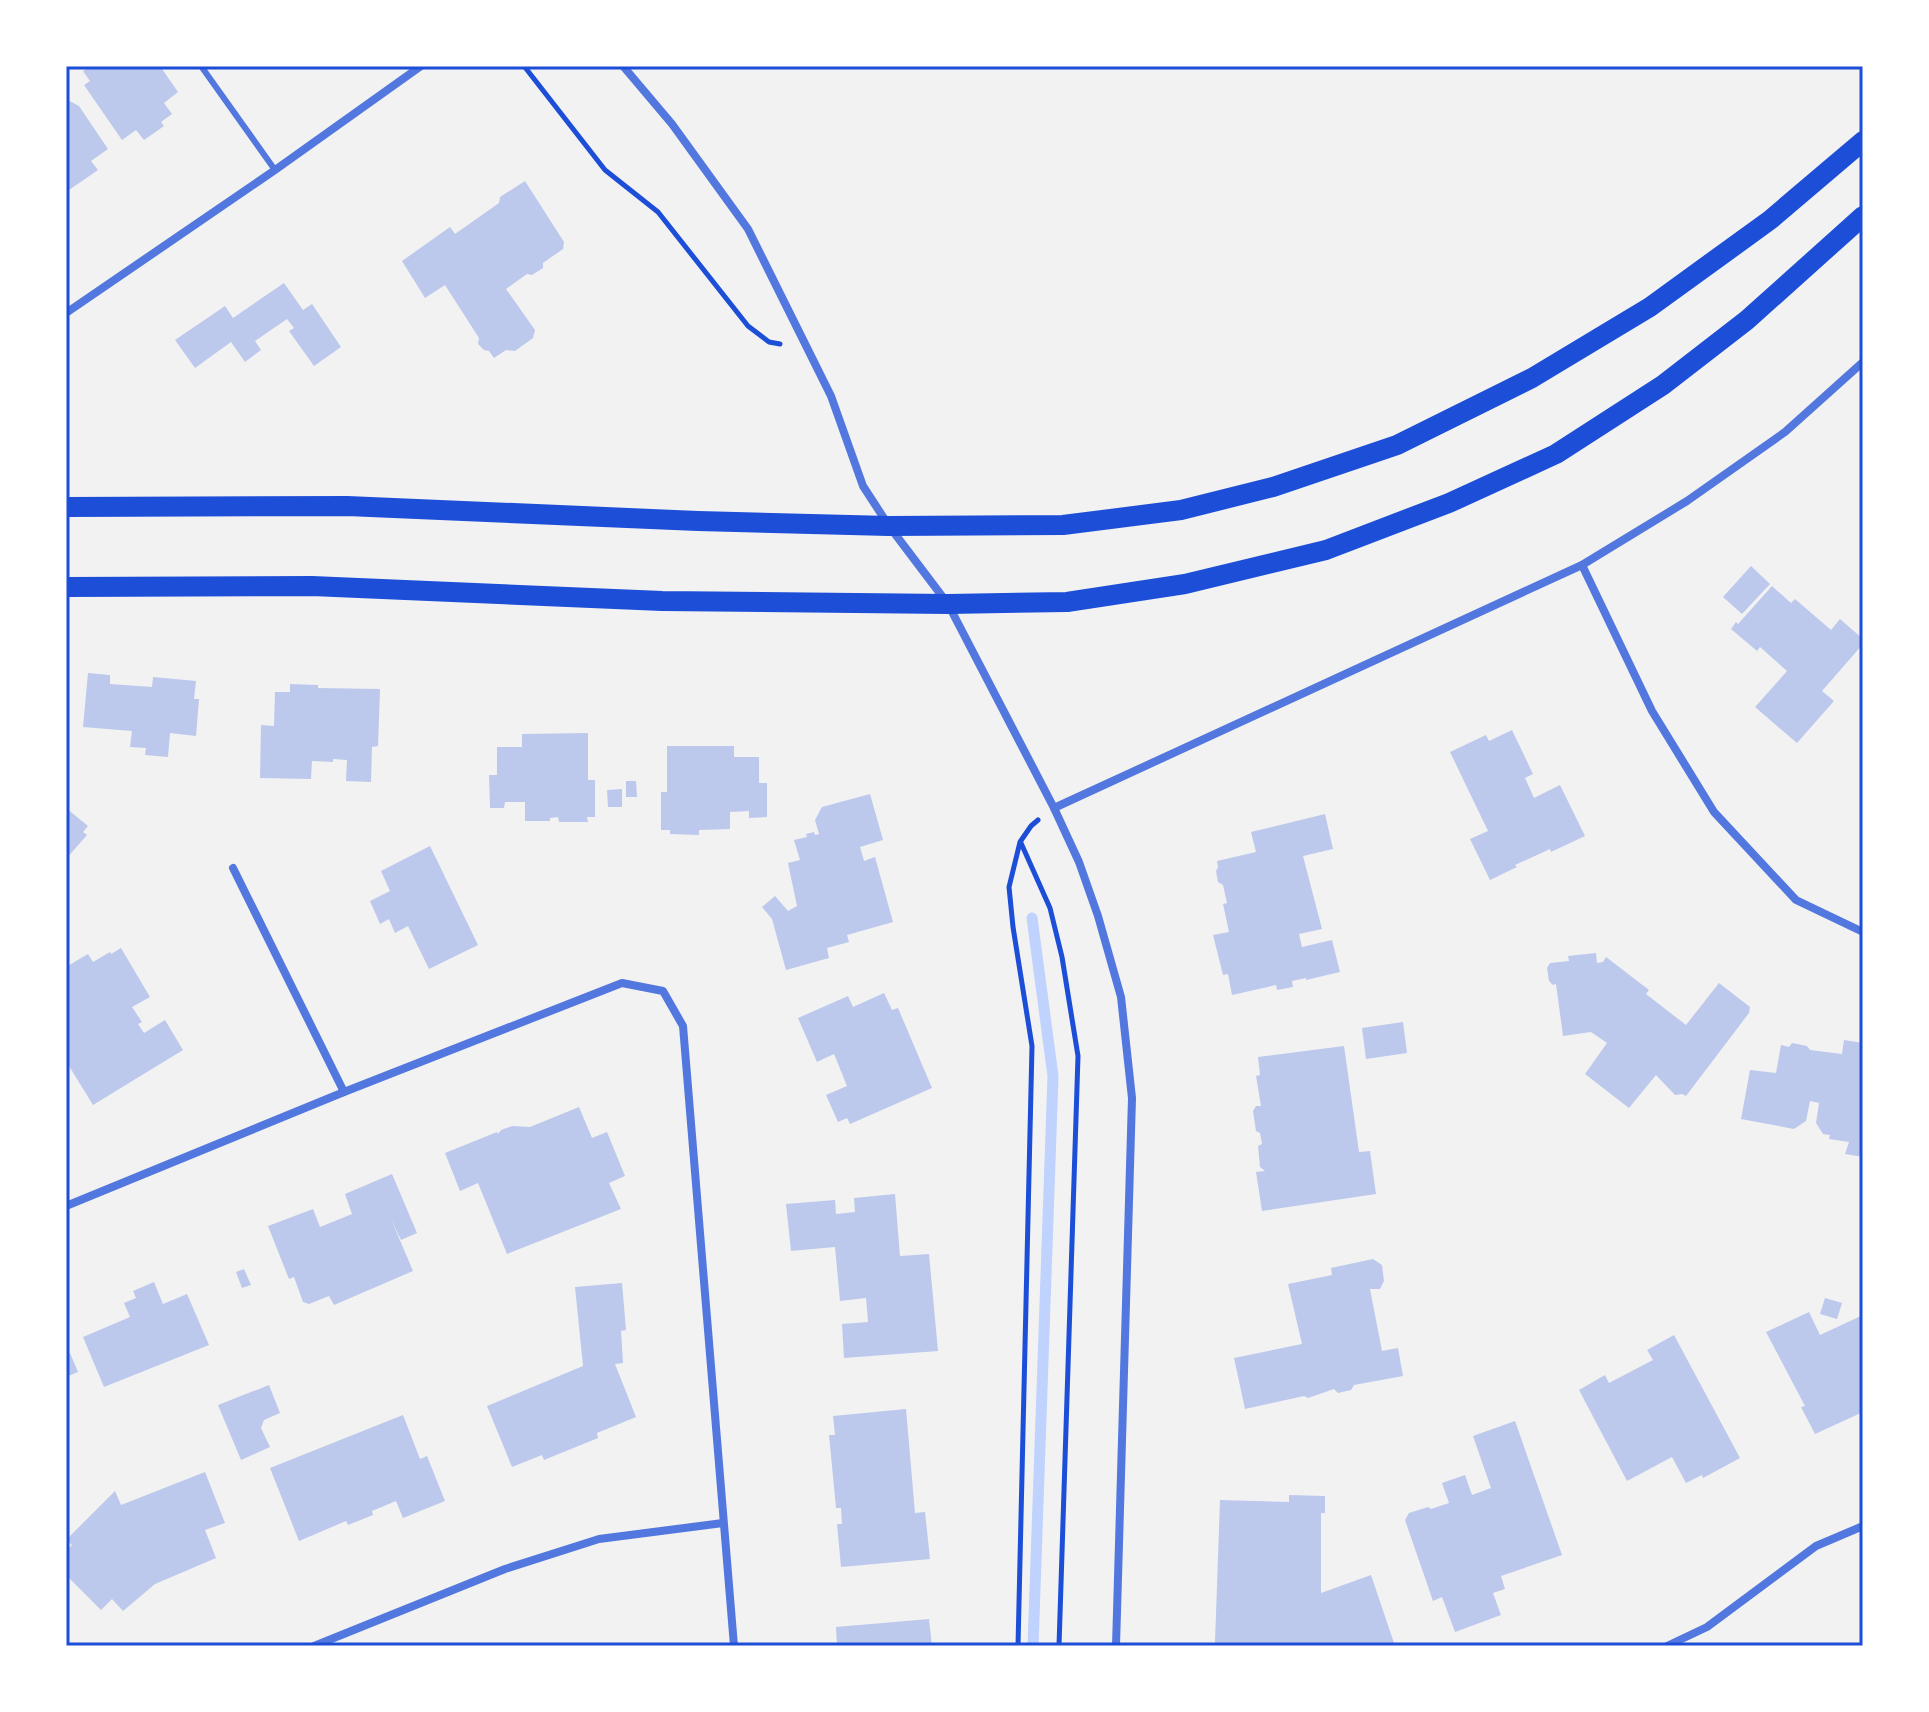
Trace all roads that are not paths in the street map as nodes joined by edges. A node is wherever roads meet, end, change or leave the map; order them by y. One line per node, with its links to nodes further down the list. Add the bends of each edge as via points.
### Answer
1 (201, 66): 5 (lane)
2 (421, 66): 5 (street)
3 (623, 66): 10 (street, via 748,229 831,396 863,486)
4 (1863, 141): 10 (main road, via 1770,220 1650,307 1532,378 1397,445 1273,487 1181,510 1063,525)
5 (275, 170): 7 (street)
6 (1863, 216): 13 (main road, via 1747,320 1663,385 1556,454 1449,503 1326,550 1185,584 1067,602)
7 (66, 313)
8 (1863, 362): 11 (street, via 1785,432 1687,501)
9 (66, 507): 10 (main road, via 347,506)
10 (889, 526): 13 (street)
11 (1582, 565): 14 (street); 16 (street, via 1652,711 1714,812 1796,900)
12 (66, 587): 13 (main road, via 312,586 662,601)
13 (948, 604): 14 (street)
14 (1054, 808): 23 (street, via 1079,862 1121,997 1132,1098)
15 (233, 868): 17 (street)
16 (1863, 932)
17 (344, 1092): 18 (street); 19 (street, via 622,983 663,991 683,1026)
18 (66, 1206)
19 (723, 1523): 21 (street, via 599,1539 505,1569); 22 (street)
20 (1863, 1526): 24 (street, via 1816,1546 1707,1627)
21 (314, 1646)
22 (734, 1646)
23 (1116, 1646)
24 (1667, 1646)

